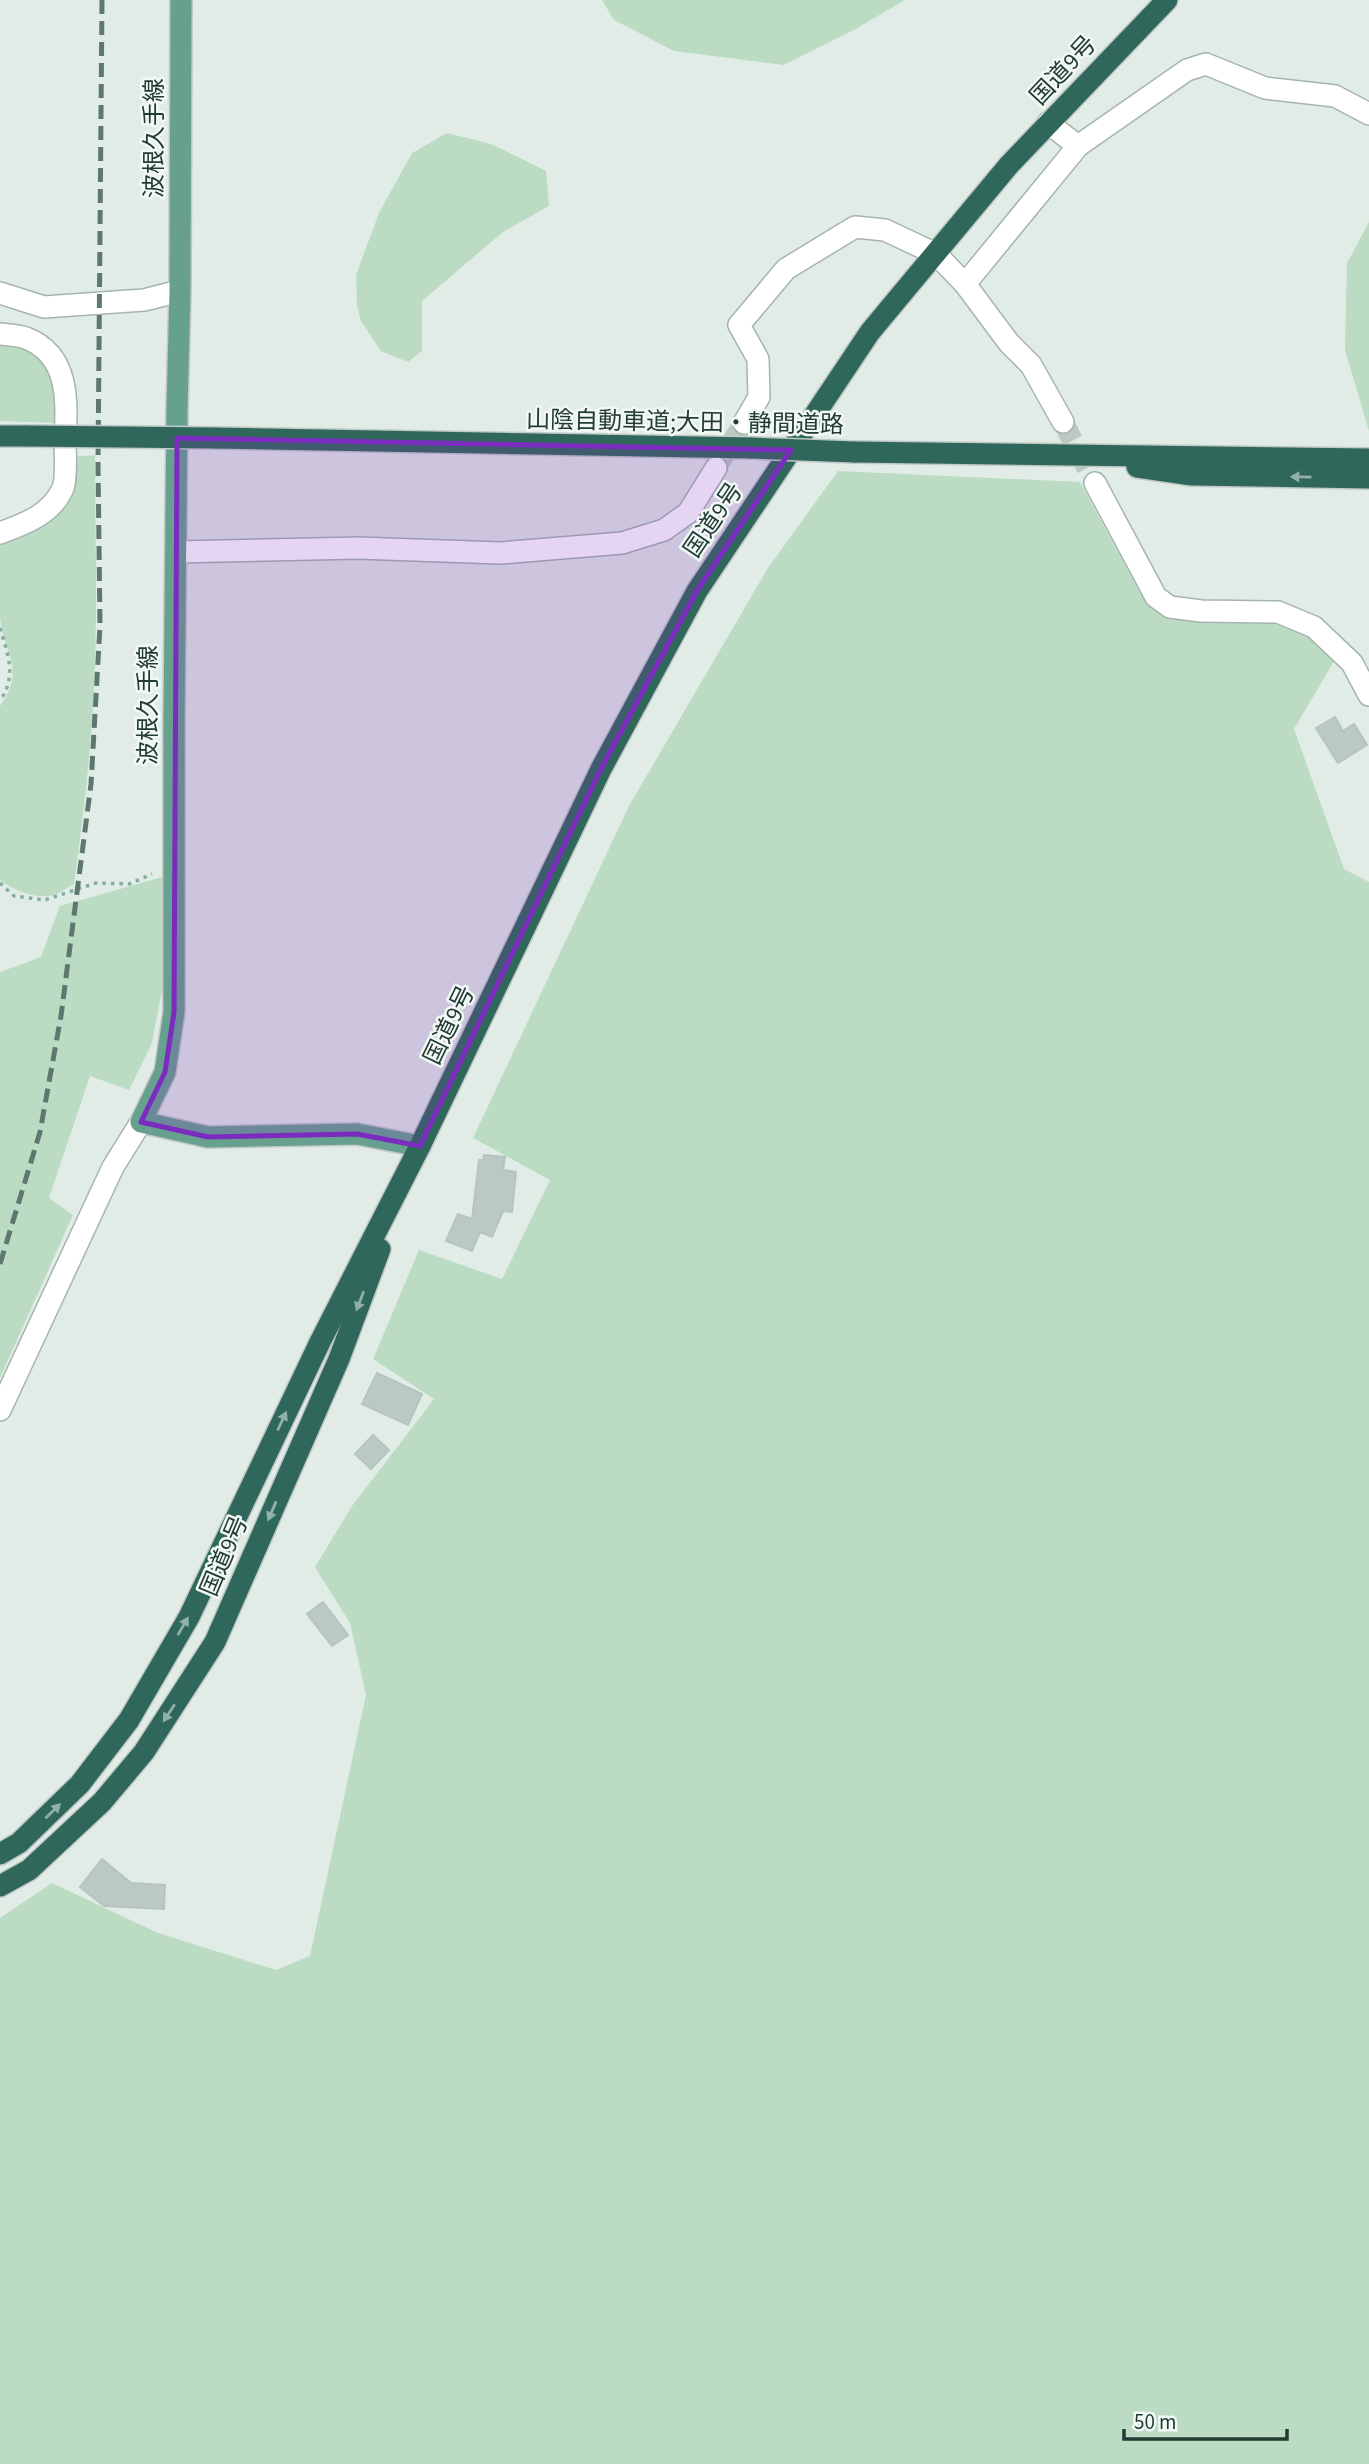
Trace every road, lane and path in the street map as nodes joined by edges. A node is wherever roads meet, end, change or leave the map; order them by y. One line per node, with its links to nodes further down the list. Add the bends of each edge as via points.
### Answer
1 (181, 0): 8 (main road, 波根久手線)
2 (1167, 0): 4 (highway, 国道9号)
3 (1369, 114): 5 (street, via 1335,96 1265,88 1206,64 1187,70)
4 (1048, 123): 5 (street); 6 (highway, 国道9号)
5 (1078, 146): 7 (street)
6 (936, 254): 7 (street); 12 (street, via 885,230 855,227 786,269 739,326 758,359 759,397); 29 (highway, 国道9号, via 870,332 697,591 601,769)
7 (965, 284): 11 (street, via 1031,365)
8 (180, 291): 9 (street, via 144,300 44,307); 22 (main road, 波根久手線)
9 (0, 293)
10 (0, 334): 21 (street, via 26,338 43,348 59,366 66,408 64,487 31,522)
11 (1063, 422)
12 (744, 423)
13 (0, 436): 15 (highway, 山陰自動車道;大田・静間道路, bridge)
14 (1369, 452): 16 (highway)
15 (1052, 455): 16 (highway, 山陰自動車道;大田・静間道路); 19 (highway, one-way to 15, via 1192,475)
16 (1249, 458): 17 (highway, 山陰自動車道;大田・静間道路)
17 (1369, 459)
18 (716, 468): 22 (street, via 688,513 664,530 622,543 500,552 358,548)
19 (1369, 478)
20 (1095, 483): 24 (street, via 1156,597 1170,607 1201,611 1278,612 1314,627 1352,663)
21 (0, 533)
22 (176, 552): 26 (main road, 波根久手線)
23 (0, 628): 25 (path, via 11,666 10,681)
24 (1369, 695)
25 (0, 701)
26 (174, 866): 27 (path, via 128,884 96,883 45,900 14,896); 28 (main road, 波根久手線, via 174,1012 165,1072)
27 (0, 883)
28 (141, 1122): 29 (main road, via 208,1137 357,1134); 30 (street, via 113,1167)
29 (419, 1146): 31 (highway, 国道9号, one-way to 29, via 19,1843 80,1784 129,1720 189,1617); 32 (highway, 国道9号, one-way to 32, via 339,1359 215,1643 144,1752 102,1802 29,1870)
30 (0, 1410)
31 (0, 1854)
32 (0, 1886)

